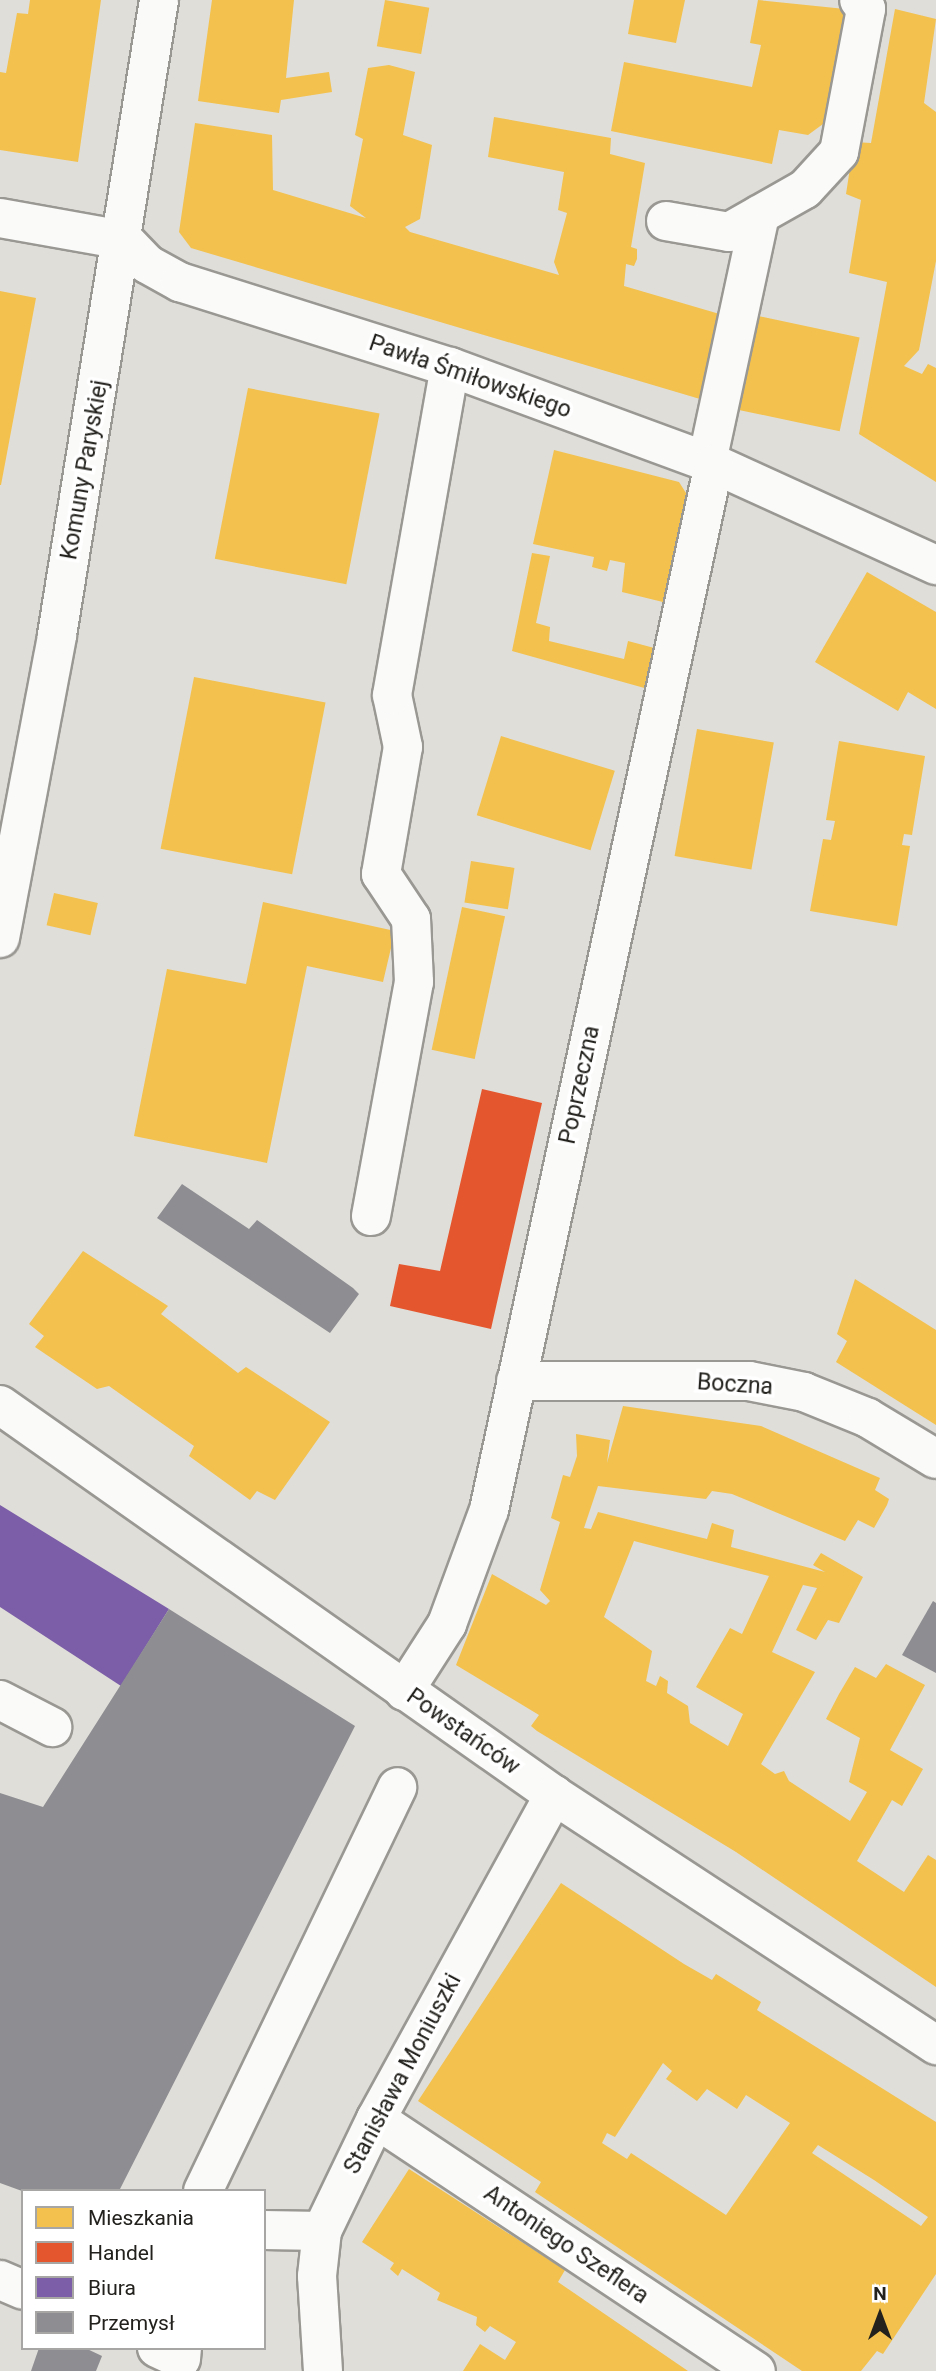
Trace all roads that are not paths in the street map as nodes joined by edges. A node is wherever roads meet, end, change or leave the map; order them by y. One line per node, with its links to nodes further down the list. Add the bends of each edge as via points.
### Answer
1 (159, 0): 6 (street, Komuny Paryskiej)
2 (859, 0): 3 (street, via 866,9 839,152 805,189)
3 (760, 215): 5 (street, via 729,232); 8 (street, Poprzeczna)
4 (0, 218): 6 (street)
5 (666, 221)
6 (124, 240): 7 (street, Pawła Śmiłowskiego, via 148,264 180,282); 10 (street, Komuny Paryskiej)
7 (450, 367): 8 (street, Pawła Śmiłowskiego); 11 (street, via 392,695 403,747 381,874 411,919 414,982)
8 (711, 463): 9 (street, Pawła Śmiłowskiego); 12 (street, Poprzeczna)
9 (936, 565)
10 (0, 938)
11 (371, 1216)
12 (516, 1381): 14 (street, Boczna, via 749,1381 804,1392 868,1418); 15 (street, Poprzeczna, via 472,1566 447,1624)
13 (0, 1405): 15 (street, Powstańców)
14 (936, 1459)
15 (404, 1691): 19 (street, Powstańców)
16 (0, 1700): 17 (street)
17 (52, 1727)
18 (397, 1787): 22 (street)
19 (554, 1795): 20 (street, Powstańców); 21 (street, Stanisława Moniuszki)
20 (936, 2045)
21 (376, 2119): 24 (street, Stanisława Moniuszki); 30 (street, Antoniego Szeflera)
22 (204, 2189)
23 (266, 2230): 24 (street)
24 (322, 2231): 29 (street, Stanisława Moniuszki, via 317,2276)
25 (0, 2280): 26 (street)
26 (21, 2289)
27 (161, 2350): 28 (street, via 181,2359)
28 (182, 2350)
29 (323, 2371)
30 (756, 2371)

